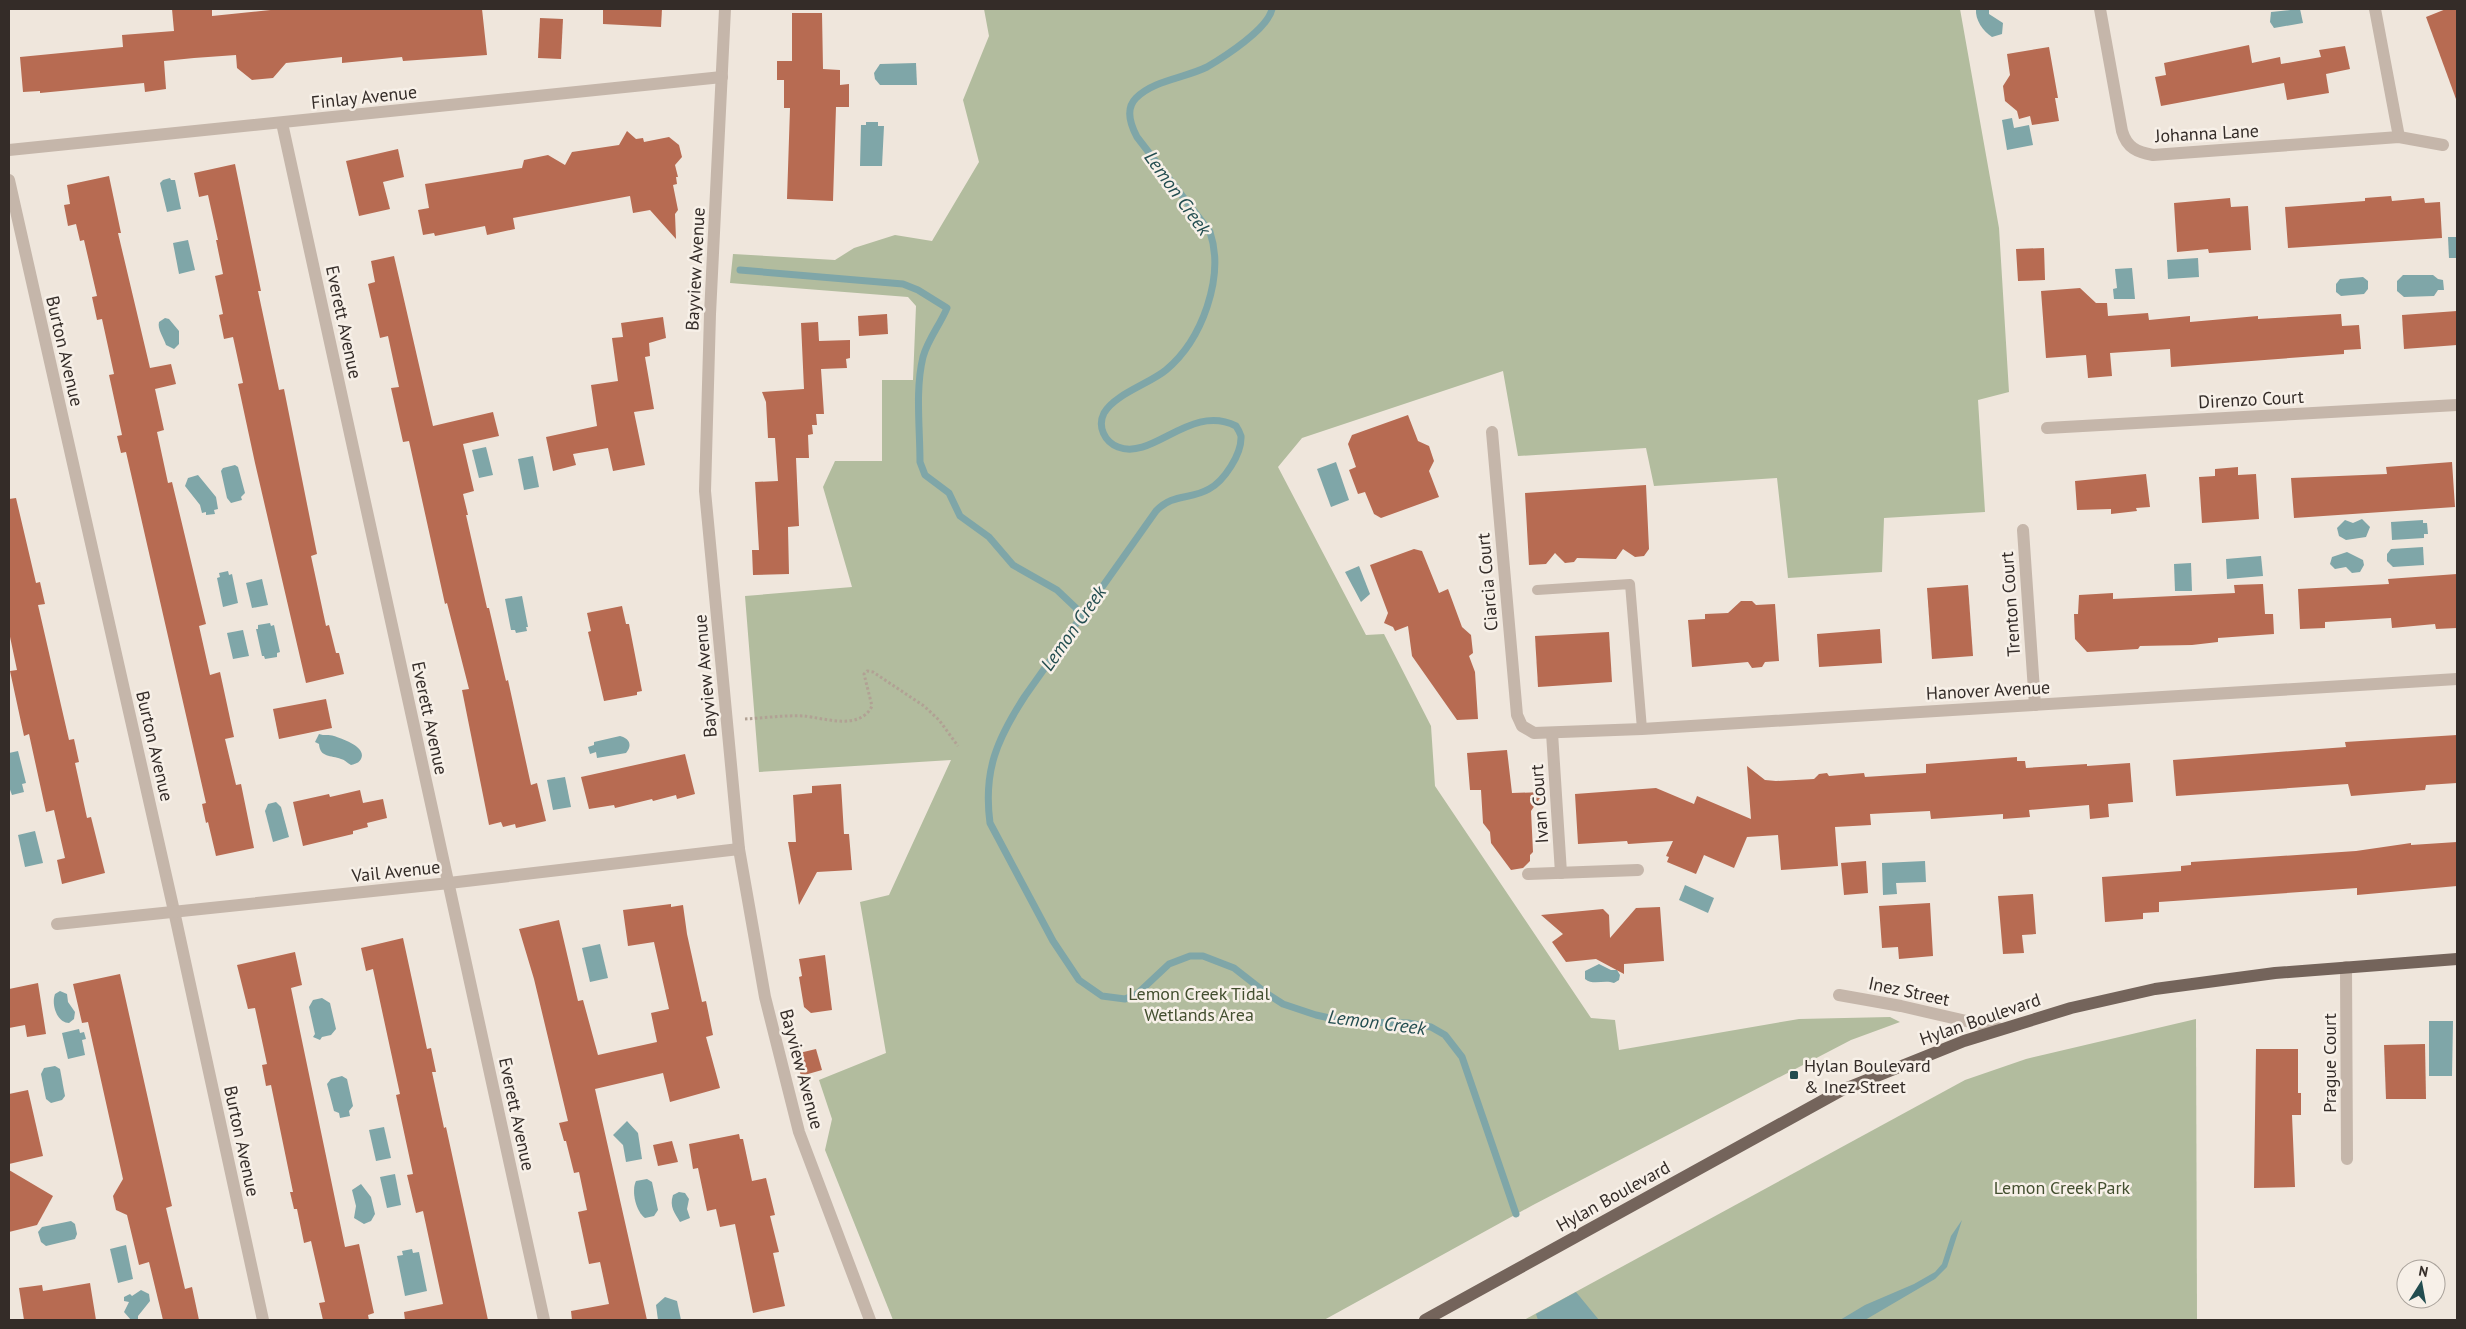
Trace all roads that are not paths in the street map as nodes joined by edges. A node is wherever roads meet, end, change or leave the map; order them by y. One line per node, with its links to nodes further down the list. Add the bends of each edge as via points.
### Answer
1 (725, 9): 4 (street, Bayview Avenue)
2 (2100, 9): 6 (street, Johanna Lane, via 2123,136 2130,147 2141,153 2154,155)
3 (2375, 9): 6 (street)
4 (722, 77): 5 (street, Finlay Avenue); 20 (street, Bayview Avenue, via 705,491)
5 (282, 123): 8 (street, Finlay Avenue); 24 (street, Everett Avenue)
6 (2399, 137): 7 (street, Johanna Lane)
7 (2443, 145)
8 (9, 150)
9 (9, 180): 25 (street, Burton Avenue)
10 (2457, 405): 11 (street, Direnzo Court)
11 (2047, 428)
12 (1492, 432): 17 (street, Ciarcia Court, via 1516,714)
13 (2023, 530): 16 (street, Trenton Court)
14 (1536, 590): 18 (lane, via 1630,584)
15 (2457, 680): 16 (street, Hanover Avenue)
16 (2035, 705): 18 (street, Hanover Avenue)
17 (1522, 726): 19 (street, Hanover Avenue, via 1534,733)
18 (1642, 728): 19 (street, Hanover Avenue)
19 (1552, 733): 22 (street, Ivan Court)
20 (739, 849): 24 (street, Vail Avenue); 34 (street, Bayview Avenue, via 766,997 799,1132)
21 (1638, 870): 22 (street)
22 (1561, 873): 23 (street)
23 (1528, 874)
24 (449, 883): 25 (street, Vail Avenue); 33 (street, Everett Avenue)
25 (174, 911): 26 (street, Vail Avenue); 32 (street, Burton Avenue)
26 (57, 924)
27 (2457, 959): 28 (main road, Hylan Boulevard)
28 (2346, 967): 30 (main road, Hylan Boulevard, via 2155,989); 31 (street, Prague Court)
29 (1839, 995): 30 (street, Inez Street)
30 (2001, 1028): 35 (main road, Hylan Boulevard, via 1842,1090)
31 (2347, 1159)
32 (263, 1320)
33 (544, 1320)
34 (870, 1320)
35 (1425, 1320)

